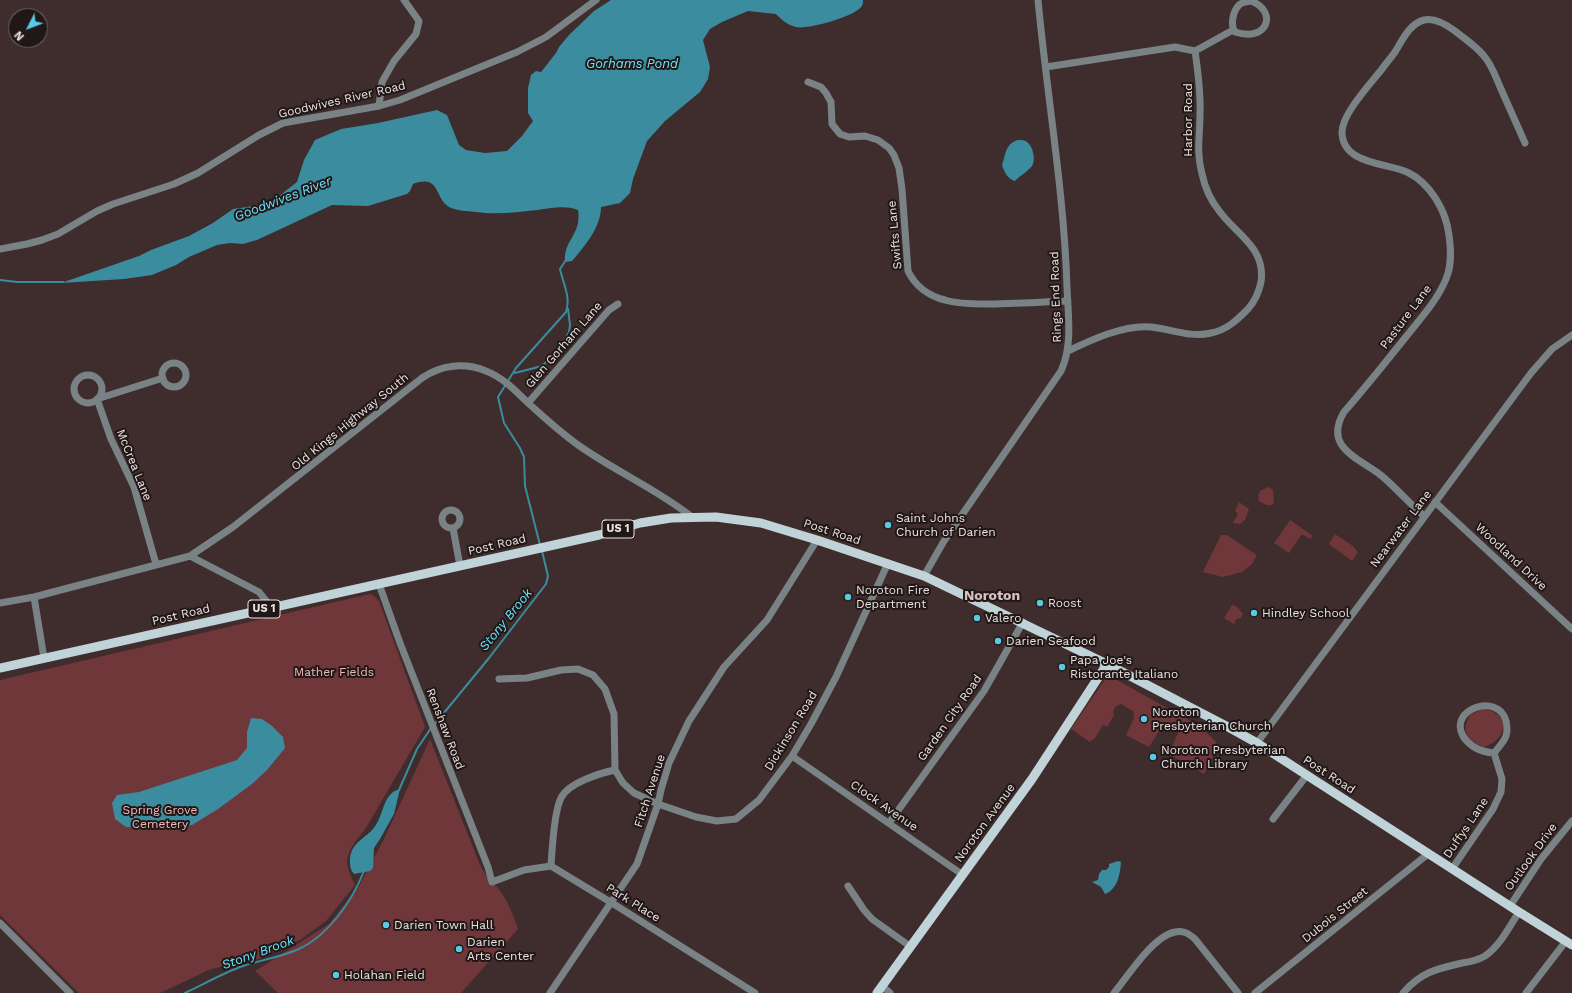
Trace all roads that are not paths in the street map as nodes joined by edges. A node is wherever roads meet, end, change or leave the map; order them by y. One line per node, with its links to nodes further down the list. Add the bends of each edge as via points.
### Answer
1 (404, 0): 8 (street, via 419,21 416,34 394,61 382,82)
2 (596, 0): 8 (street, Goodwives River Road, via 536,44 414,95)
3 (1038, 0): 6 (street, Rings End Road)
4 (1233, 30): 4 (street, via 1232,20 1241,3 1252,1 1263,8 1266,20 1261,31 1249,35); 5 (street)
5 (1194, 51): 6 (street, via 1175,47); 14 (street, Harbor Road, via 1200,84 1198,152 1202,174 1207,190 1220,213 1256,253 1262,273 1260,289 1254,302 1232,324 1211,334 1200,335 1136,327)
6 (1046, 67): 11 (street, Rings End Road, via 1066,254)
7 (808, 82): 11 (street, Swifts Lane, via 821,87 826,93 831,102 832,124 840,134 878,140 890,148 894,155 902,189 908,271 920,287 935,297 958,303)
8 (379, 106): 10 (street, Goodwives River Road, via 283,123 198,173 174,184 113,204 42,240)
9 (1525, 143): 18 (street, Pasture Lane, via 1485,57 1452,29 1430,20 1424,20 1410,30 1346,117 1343,126 1342,133 1347,146 1356,156 1406,172 1425,186 1435,197 1449,230 1450,265 1439,292 1344,412 1338,426 1340,440 1346,451 1382,476)
10 (0, 249)
11 (1068, 301): 14 (street, Rings End Road)
12 (618, 304): 16 (street, Glen Gorham Lane, via 609,310)
13 (1572, 335): 17 (street, Nearwater Lane, via 1552,349 1538,364)
14 (1068, 352): 26 (street, Rings End Road, via 1061,371 949,534)
15 (163, 378): 24 (street, McCrea Lane, via 97,398 111,439 134,487)
16 (528, 403): 19 (street, Old Kings Highway South, via 581,447 674,503); 22 (street, Old Kings Highway South, via 507,383 487,371 460,366 429,373 245,518)
17 (1435, 502): 18 (street, Nearwater Lane); 32 (street, Woodland Drive)
18 (1424, 516): 37 (street, Nearwater Lane)
19 (692, 517): 21 (main road, Post Road / US 1, via 729,518 761,523); 25 (main road, Post Road / US 1, via 640,523 599,535)
20 (453, 528): 25 (street)
21 (817, 540): 23 (main road, Post Road / US 1); 42 (street, Fitch Avenue, via 767,620 724,667 689,721 669,763)
22 (190, 556): 24 (street, Old Kings Highway South); 30 (street, via 259,592)
23 (888, 563): 26 (main road, Post Road / US 1); 39 (street, Dickinson Road, via 836,677)
24 (156, 564): 28 (street, Old Kings Highway South)
25 (460, 566): 27 (main road, Post Road / US 1)
26 (924, 576): 31 (main road, Post Road / US 1)
27 (379, 584): 30 (main road, Post Road / US 1); 47 (street, Renshaw Road, via 492,882 524,870)
28 (34, 597): 29 (street, Old Kings Highway South); 33 (street)
29 (0, 603)
30 (271, 607): 33 (main road, Post Road / US 1)
31 (1023, 622): 34 (main road, Post Road / US 1); 45 (street, Garden City Road, via 984,691)
32 (1572, 629)
33 (44, 658): 35 (main road, Post Road / US 1)
34 (1107, 664): 37 (main road, Post Road / US 1); 49 (main road, Noroton Avenue, via 1032,779)
35 (0, 668)
36 (500, 679): 40 (street, via 526,678 578,669 593,675 605,689 614,714)
37 (1257, 743): 41 (main road, Post Road / US 1)
38 (1494, 753): 38 (street, via 1506,736 1508,729 1505,718 1499,710 1490,706 1472,708 1462,719 1461,732 1471,746 1486,753); 48 (street, Duffys Lane, via 1502,779 1501,792 1493,809)
39 (792, 756): 42 (street, Dickinson Road, via 759,800 736,819 717,821 696,817); 45 (street, Clock Avenue)
40 (615, 770): 42 (street, Dickinson Road, via 623,783 634,793); 47 (street, via 600,773 570,788 561,798)
41 (1307, 775): 43 (street); 46 (main road, Post Road / US 1)
42 (658, 804): 51 (street, Fitch Avenue, via 637,864)
43 (1273, 819)
44 (1572, 821): 52 (street, Outlook Drive, via 1541,859)
45 (889, 823): 49 (street, Clock Avenue)
46 (1428, 854): 48 (main road, Post Road / US 1); 64 (street, Dubois Street)
47 (550, 866): 51 (street, Park Place)
48 (1452, 869): 52 (main road, Post Road / US 1)
49 (963, 875): 56 (main road, Noroton Avenue)
50 (848, 886): 56 (street, via 872,919)
51 (612, 903): 59 (street, Fitch Avenue); 60 (street, Park Place)
52 (1510, 906): 53 (main road, Post Road / US 1)
53 (1519, 912): 55 (main road, Post Road / US 1); 65 (street, via 1490,952 1471,961 1426,972)
54 (0, 923): 58 (street)
55 (1569, 943): 66 (street)
56 (911, 947): 57 (main road, Noroton Avenue)
57 (880, 990): 61 (street)
58 (70, 993)
59 (550, 993)
60 (755, 993)
61 (890, 993)
62 (1114, 993): 63 (street, via 1159,940 1180,931 1195,939)
63 (1238, 993)
64 (1255, 993)
65 (1403, 993)
66 (1526, 993)

